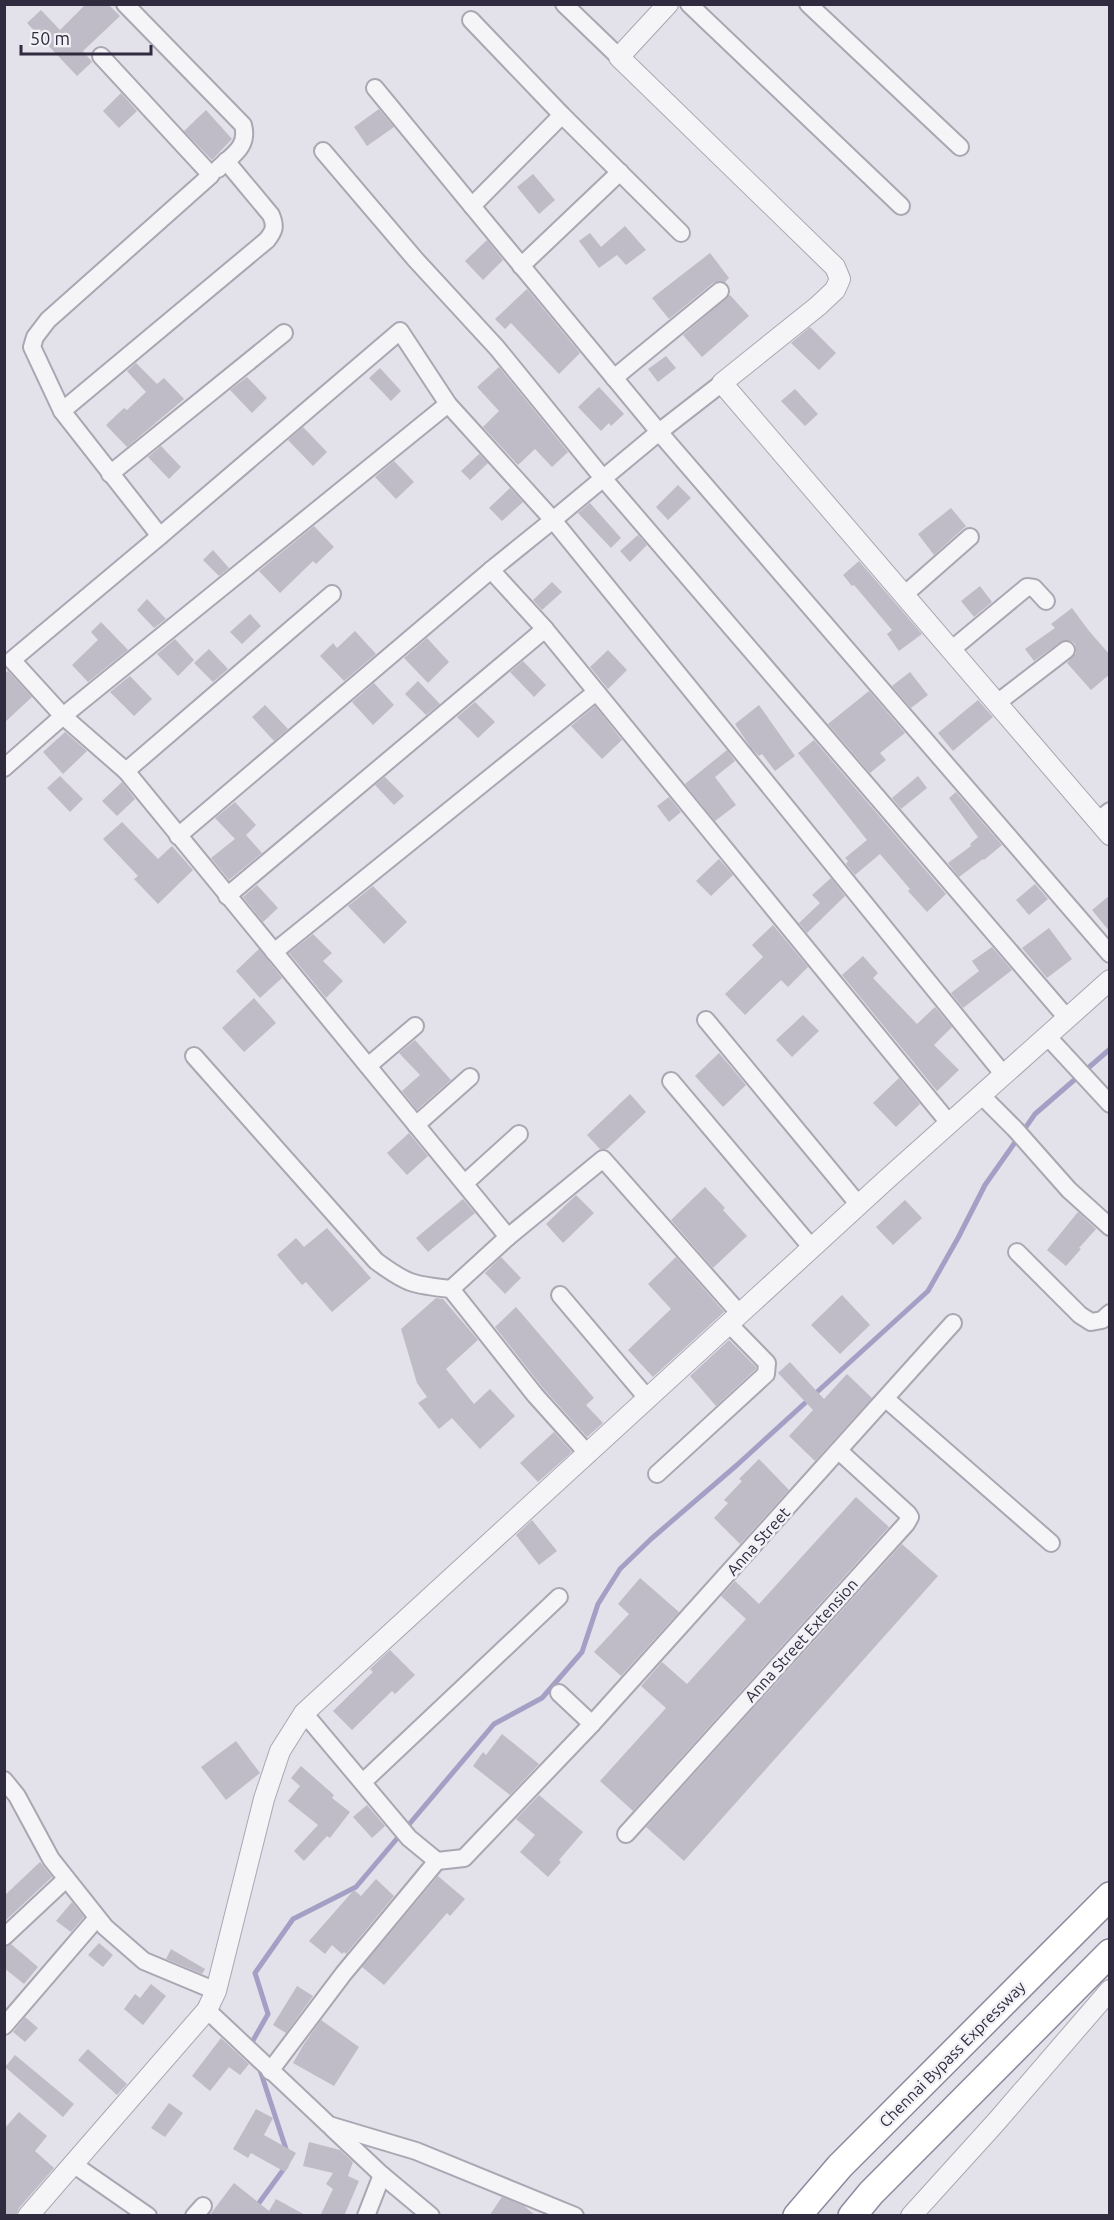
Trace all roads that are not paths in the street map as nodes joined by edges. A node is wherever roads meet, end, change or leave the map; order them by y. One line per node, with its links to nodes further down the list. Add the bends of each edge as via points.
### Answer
1 (125, 4): 13 (street, via 243,125 244,142)
2 (564, 4): 8 (street)
3 (668, 4): 8 (street)
4 (689, 4): 17 (street)
5 (808, 4): 11 (street)
6 (471, 20): 10 (street)
7 (101, 56): 15 (street)
8 (619, 57): 23 (street, via 835,267 840,279 835,290 818,306)
9 (375, 88): 16 (street)
10 (562, 115): 14 (street); 16 (street)
11 (960, 147)
12 (323, 151): 28 (street, via 504,357)
13 (226, 161): 15 (street); 25 (street, via 271,215 273,232)
14 (620, 172): 18 (street); 19 (street)
15 (211, 175): 25 (street, via 48,320 35,336 32,347)
16 (472, 206): 19 (street)
17 (901, 206)
18 (681, 233)
19 (521, 266): 22 (street)
20 (720, 291): 22 (street)
21 (284, 333): 27 (street)
22 (614, 378): 26 (street)
23 (722, 382): 26 (street); 34 (street)
24 (448, 404): 29 (street); 30 (street, via 400,331); 42 (street)
25 (62, 411): 27 (street)
26 (659, 432): 28 (street); 49 (street)
27 (110, 474): 30 (street)
28 (603, 477): 29 (street); 51 (street)
29 (553, 520): 32 (street); 57 (street)
30 (160, 536): 39 (street)
31 (970, 537): 34 (street)
32 (491, 570): 36 (street); 46 (street)
33 (332, 594): 44 (street)
34 (904, 595): 37 (street)
35 (1046, 601): 37 (street, via 1034,588 1027,587)
36 (545, 629): 40 (street); 47 (street)
37 (951, 650): 41 (street)
38 (1066, 650): 41 (street)
39 (7, 658): 42 (street)
40 (596, 692): 48 (street); 62 (street)
41 (997, 703): 45 (street)
42 (63, 716): 43 (street); 44 (street)
43 (4, 768)
44 (126, 771): 46 (street)
45 (1106, 822)
46 (178, 836): 47 (street)
47 (227, 896): 48 (street)
48 (274, 952): 56 (street)
49 (1110, 954)
50 (1110, 980): 51 (street)
51 (1067, 1018): 54 (street)
52 (706, 1020): 66 (street)
53 (415, 1026): 56 (street)
54 (1047, 1036): 57 (street); 61 (street)
55 (194, 1056): 71 (street, via 376,1261 416,1286)
56 (368, 1066): 63 (street)
57 (1004, 1075): 60 (street)
58 (470, 1077): 63 (street)
59 (671, 1081): 69 (street)
60 (981, 1095): 62 (street); 67 (street, via 1069,1190)
61 (1110, 1104)
62 (949, 1124): 66 (street)
63 (416, 1125): 65 (street)
64 (519, 1134): 65 (street)
65 (465, 1183): 68 (street)
66 (859, 1205): 69 (street)
67 (1110, 1227)
68 (508, 1237): 71 (street); 74 (street, via 603,1159)
69 (812, 1248): 74 (street)
70 (1017, 1252): 73 (street, via 1086,1319 1102,1320)
71 (451, 1290): 79 (street)
72 (560, 1295): 77 (street)
73 (1110, 1313)
74 (735, 1319): 77 (street); 80 (street, via 767,1363 766,1374)
75 (953, 1323): 76 (street, Anna Street)
76 (886, 1398): 78 (street, Anna Street); 81 (street)
77 (648, 1399): 79 (street)
78 (839, 1451): 85 (street, Anna Street); 88 (street, Anna Street Extension, via 908,1514 906,1524)
79 (588, 1454): 84 (street)
80 (657, 1474)
81 (1051, 1543)
82 (560, 1597): 87 (street)
83 (559, 1693): 85 (street)
84 (304, 1713): 87 (street); 96 (street, via 280,1751 264,1798)
85 (592, 1724): 89 (street, Anna Street, via 464,1858)
86 (4, 1780): 90 (street)
87 (363, 1782): 89 (street, via 404,1831)
88 (626, 1833)
89 (437, 1861): 99 (street, via 344,1973)
90 (66, 1879): 92 (street); 93 (street)
91 (1110, 1896): 108 (highway, Chennai Bypass Expressway, via 840,2166)
92 (97, 1918): 96 (street, via 144,1961); 98 (street)
93 (4, 1937)
94 (1110, 1953): 109 (highway)
95 (1110, 1990): 110 (street)
96 (216, 1991): 97 (street)
97 (207, 2010): 99 (street); 101 (street)
98 (4, 2026)
99 (270, 2071): 100 (street)
100 (329, 2126): 102 (street); 107 (street, via 416,2151)
101 (73, 2164): 103 (street); 104 (street)
102 (382, 2175): 105 (street); 106 (street)
103 (28, 2216)
104 (148, 2216)
105 (366, 2216)
106 (431, 2216)
107 (575, 2216)
108 (797, 2216)
109 (852, 2216)
110 (911, 2216)

